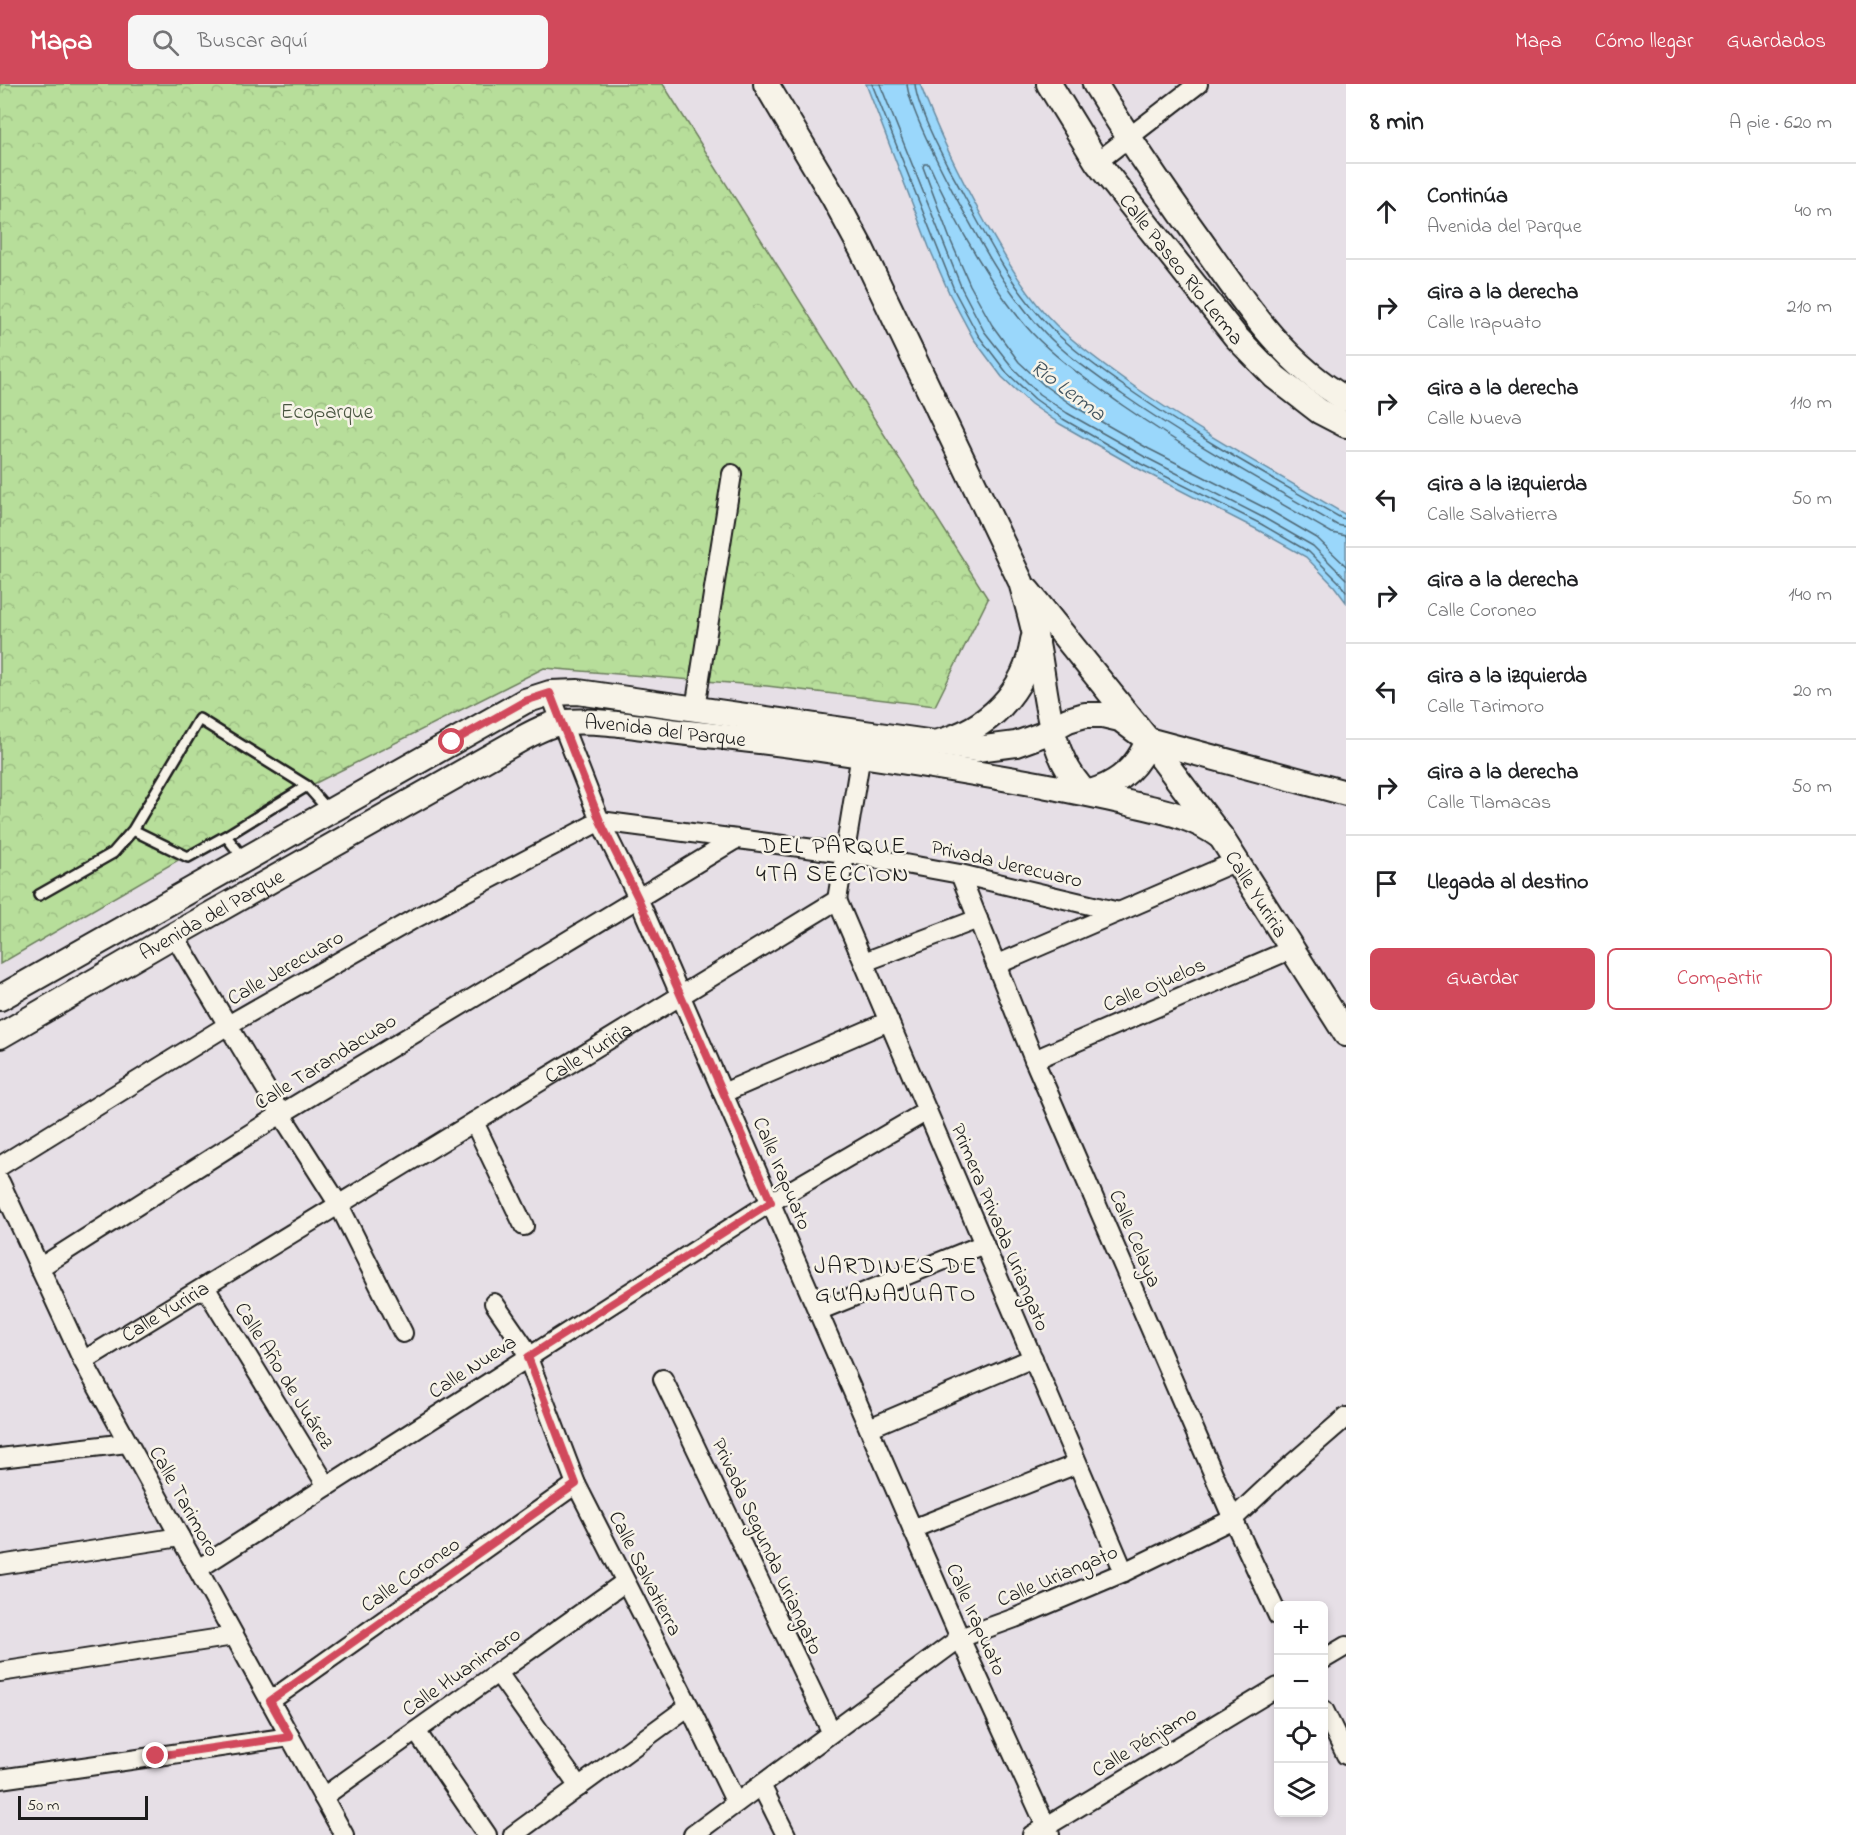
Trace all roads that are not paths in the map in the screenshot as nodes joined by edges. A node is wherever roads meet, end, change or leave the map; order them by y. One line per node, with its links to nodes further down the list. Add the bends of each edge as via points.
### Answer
1 (766, 84): 10 (street, via 862,250)
2 (1049, 84): 6 (street, Calle Paseo Río Lerma)
3 (1095, 84): 5 (street, Calle Paseo Río Lerma)
4 (1198, 84): 5 (street)
5 (1128, 138): 6 (street); 7 (street, Calle Paseo Río Lerma, via 1253,316 1287,354 1325,387)
6 (1097, 162): 8 (street, Calle Paseo Río Lerma, via 1236,337 1275,377 1319,411)
7 (1346, 399)
8 (1346, 425)
9 (732, 474): 13 (street)
10 (1021, 582): 11 (street); 16 (street, Calle Yuriria)
11 (1034, 629): 15 (street); 17 (street, via 1026,669 1004,704 972,729)
12 (550, 693): 13 (street, Avenida del Parque, via 578,692); 14 (street, Calle Irapuato); 22 (street, Avenida del Parque, via 525,701)
13 (695, 709): 17 (street, Avenida del Parque)
14 (562, 722): 18 (street, Avenida del Parque, via 725,736); 23 (street, Calle Irapuato); 37 (street, Avenida del Parque, via 523,738)
15 (1053, 729): 16 (street, Avenida del Parque, via 1085,715 1103,715 1120,720); 17 (street, Avenida del Parque, via 1029,740 990,748); 20 (street, via 1064,764)
16 (1148, 740): 20 (street, via 1129,771 1109,786); 21 (street); 26 (street, Calle Yuriria)
17 (934, 743)
18 (861, 754): 20 (street, Avenida del Parque); 28 (street)
19 (307, 786): 22 (lane); 24 (lane, via 199,719); 25 (lane)
20 (1086, 793): 26 (street, Avenida del Parque, via 1181,815)
21 (1346, 793)
22 (329, 811): 29 (street, Avenida del Parque)
23 (600, 821): 27 (street, Privada Jerecuaro); 33 (street, Calle Irapuato); 44 (street, Calle Jerecuaro, via 412,920)
24 (133, 830): 25 (lane, via 188,857); 32 (lane, via 114,853)
25 (226, 836): 29 (lane)
26 (1221, 837): 30 (street, Calle Yuriria)
27 (736, 838): 28 (street, Privada Jerecuaro); 33 (street, Calle Tarandacuao)
28 (845, 853): 31 (street, Privada Jerecuaro); 34 (street)
29 (244, 859): 42 (street, Avenida del Parque)
30 (1237, 861): 35 (street); 38 (street, Calle Yuriria)
31 (960, 874): 35 (street, Privada Jerecuaro); 36 (street, Calle Celaya)
32 (39, 895)
33 (638, 898): 41 (street, Calle Irapuato); 50 (street, Calle Tarandacuao)
34 (837, 900): 39 (street, Primera Privada Uriangato); 41 (street, Calle Yuriria)
35 (1119, 912): 40 (street)
36 (978, 919): 39 (street); 40 (street, Calle Celaya)
37 (174, 935): 44 (street); 46 (street, Avenida del Parque)
38 (1292, 949): 45 (street, Calle Yuriria); 47 (street, Calle Ojuelos)
39 (864, 962): 43 (street, Primera Privada Uriangato)
40 (996, 965): 47 (street, Calle Celaya)
41 (681, 995): 48 (street, Calle Irapuato); 51 (street, Calle Yuriria)
42 (0, 998)
43 (889, 1021): 48 (street); 49 (street, Primera Privada Uriangato)
44 (228, 1025): 50 (street); 52 (street, Calle Jerecuaro)
45 (1346, 1034)
46 (0, 1036)
47 (1034, 1060): 74 (street, Calle Celaya)
48 (723, 1093): 54 (street, Calle Irapuato)
49 (927, 1111): 54 (street, Calle Nueva); 57 (street, Primera Privada Uriangato)
50 (281, 1114): 55 (street); 58 (street, Calle Tarandacuao)
51 (474, 1122): 55 (street, Calle Yuriria); 56 (street)
52 (0, 1166)
53 (0, 1182): 58 (street, Calle Tarimoro)
54 (771, 1202): 61 (street, Calle Irapuato); 63 (street, Calle Nueva)
55 (339, 1205): 59 (street, Calle Yuriria); 62 (street)
56 (525, 1226)
57 (984, 1244): 61 (street); 64 (street, Primera Privada Uriangato)
58 (39, 1268): 65 (street, Calle Tarimoro)
59 (205, 1287): 65 (street, Calle Yuriria); 73 (street, Calle Año de Juárez)
60 (494, 1303): 63 (street, Calle Salvatierra)
61 (818, 1311): 68 (street, Calle Irapuato)
62 (403, 1333)
63 (528, 1357): 72 (street, Calle Salvatierra); 73 (street, Calle Nueva)
64 (1033, 1358): 68 (street); 71 (street, Primera Privada Uriangato)
65 (83, 1361): 69 (street, Calle Tarimoro)
66 (663, 1379): 93 (street, Privada Segunda Uriangato)
67 (1346, 1417): 74 (street, Calle Uriangato)
68 (869, 1428): 75 (street, Calle Irapuato)
69 (127, 1443): 70 (street); 76 (street, Calle Tarimoro)
70 (0, 1457)
71 (1077, 1464): 75 (street); 79 (street, Primera Privada Uriangato)
72 (576, 1484): 80 (street, Calle Salvatierra); 89 (street, Calle Coroneo)
73 (327, 1486): 78 (street, Calle Nueva)
74 (1233, 1519): 79 (street, Calle Uriangato); 81 (street, Calle Celaya)
75 (912, 1529): 83 (street, Calle Irapuato)
76 (180, 1537): 77 (street); 78 (street, Calle Tarimoro)
77 (0, 1565)
78 (198, 1569): 82 (street, Calle Tarimoro)
79 (1124, 1572): 83 (street, Calle Uriangato)
80 (625, 1582): 87 (street, Calle Huanimaro); 90 (street, Calle Salvatierra)
81 (1274, 1607)
82 (234, 1636): 86 (street); 89 (street, Calle Tarimoro)
83 (960, 1638): 93 (street, Calle Uriangato); 101 (street, Calle Irapuato)
84 (1346, 1646): 85 (street)
85 (1328, 1656)
86 (0, 1672)
87 (498, 1673): 92 (street, Calle Huanimaro); 98 (street)
88 (1274, 1688): 101 (street, Calle Pénjamo)
89 (270, 1701): 94 (street, Calle Tarimoro)
90 (689, 1706): 98 (street); 100 (street, Calle Salvatierra)
91 (1328, 1720): 95 (street)
92 (416, 1731): 99 (street, Calle Huanimaro); 103 (street)
93 (831, 1731): 97 (street, Calle Uriangato)
94 (290, 1737): 96 (street); 99 (street, Calle Tarimoro)
95 (1346, 1755)
96 (0, 1779)
97 (761, 1785): 100 (street, Calle Uriangato); 106 (street)
98 (579, 1786): 104 (street)
99 (323, 1797): 102 (street, Calle Tarimoro)
100 (736, 1803): 105 (street, Calle Uriangato)
101 (1042, 1832)
102 (344, 1835)
103 (487, 1835)
104 (513, 1835)
105 (693, 1835)
106 (786, 1835)

